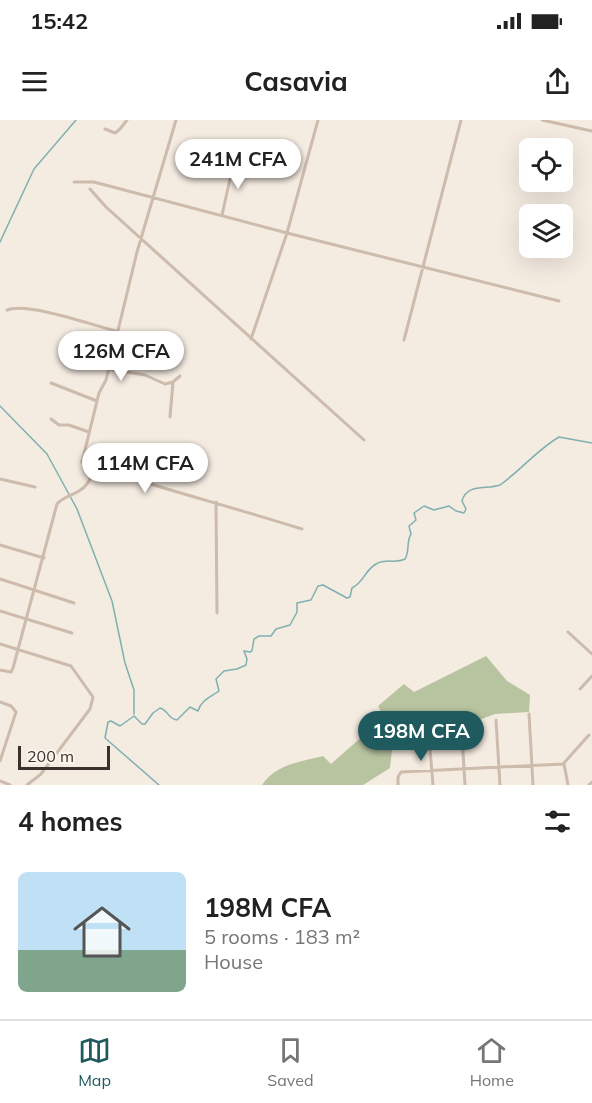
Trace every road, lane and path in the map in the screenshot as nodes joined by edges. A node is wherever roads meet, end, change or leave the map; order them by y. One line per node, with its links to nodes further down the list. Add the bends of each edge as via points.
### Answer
1 (127, 120): 6 (street, via 115,133)
2 (176, 120): 11 (street)
3 (318, 120): 13 (street)
4 (461, 120): 15 (street)
5 (542, 120): 7 (street)
6 (105, 129)
7 (592, 131)
8 (234, 161): 12 (street)
9 (74, 182): 11 (street, via 94,182)
10 (90, 189): 14 (street)
11 (152, 197): 12 (street); 14 (street)
12 (222, 216): 13 (street)
13 (287, 233): 15 (street); 19 (street)
14 (141, 237): 18 (street); 19 (street)
15 (423, 268): 16 (street); 20 (street)
16 (558, 301)
17 (7, 310): 18 (street, via 32,308)
18 (116, 332): 22 (street)
19 (251, 339): 30 (street)
20 (404, 340)
21 (63, 349): 22 (street, via 74,359 93,361)
22 (108, 369): 24 (street, via 146,375 165,384); 26 (street)
23 (180, 376): 24 (street)
24 (173, 382): 27 (street)
25 (51, 383): 26 (street)
26 (97, 401): 29 (street)
27 (170, 417)
28 (51, 419): 29 (street, via 59,425)
29 (89, 432): 31 (street, via 82,462)
30 (364, 440)
31 (96, 467): 34 (street); 37 (street, via 88,484 58,502)
32 (0, 479): 33 (street)
33 (35, 487)
34 (216, 502): 35 (street); 42 (street)
35 (302, 529)
36 (0, 545): 37 (street)
37 (44, 558): 39 (street)
38 (0, 579): 39 (street)
39 (35, 591): 40 (street); 43 (street)
40 (75, 603)
41 (0, 611): 43 (street)
42 (218, 613)
43 (27, 619): 45 (street); 47 (street)
44 (567, 632): 48 (street)
45 (72, 633)
46 (0, 644): 47 (street)
47 (18, 650): 49 (street, via 11,672); 66 (street, via 71,666 94,700 41,774)
48 (592, 654)
49 (0, 670)
50 (592, 676): 51 (street)
51 (580, 689)
52 (0, 702): 58 (street, via 16,712)
53 (529, 714): 60 (street)
54 (496, 720): 61 (street)
55 (589, 735): 59 (street)
56 (462, 736): 62 (street)
57 (429, 737): 63 (street)
58 (0, 761)
59 (564, 764): 60 (street); 72 (street)
60 (532, 765): 61 (street); 71 (street)
61 (499, 767): 62 (street); 70 (street)
62 (464, 770): 63 (street); 69 (street)
63 (432, 771): 67 (street, via 401,772); 68 (street)
64 (0, 781): 65 (street)
65 (10, 785)
66 (27, 785)
67 (398, 785)
68 (433, 785)
69 (465, 785)
70 (500, 785)
71 (533, 785)
72 (568, 785)

